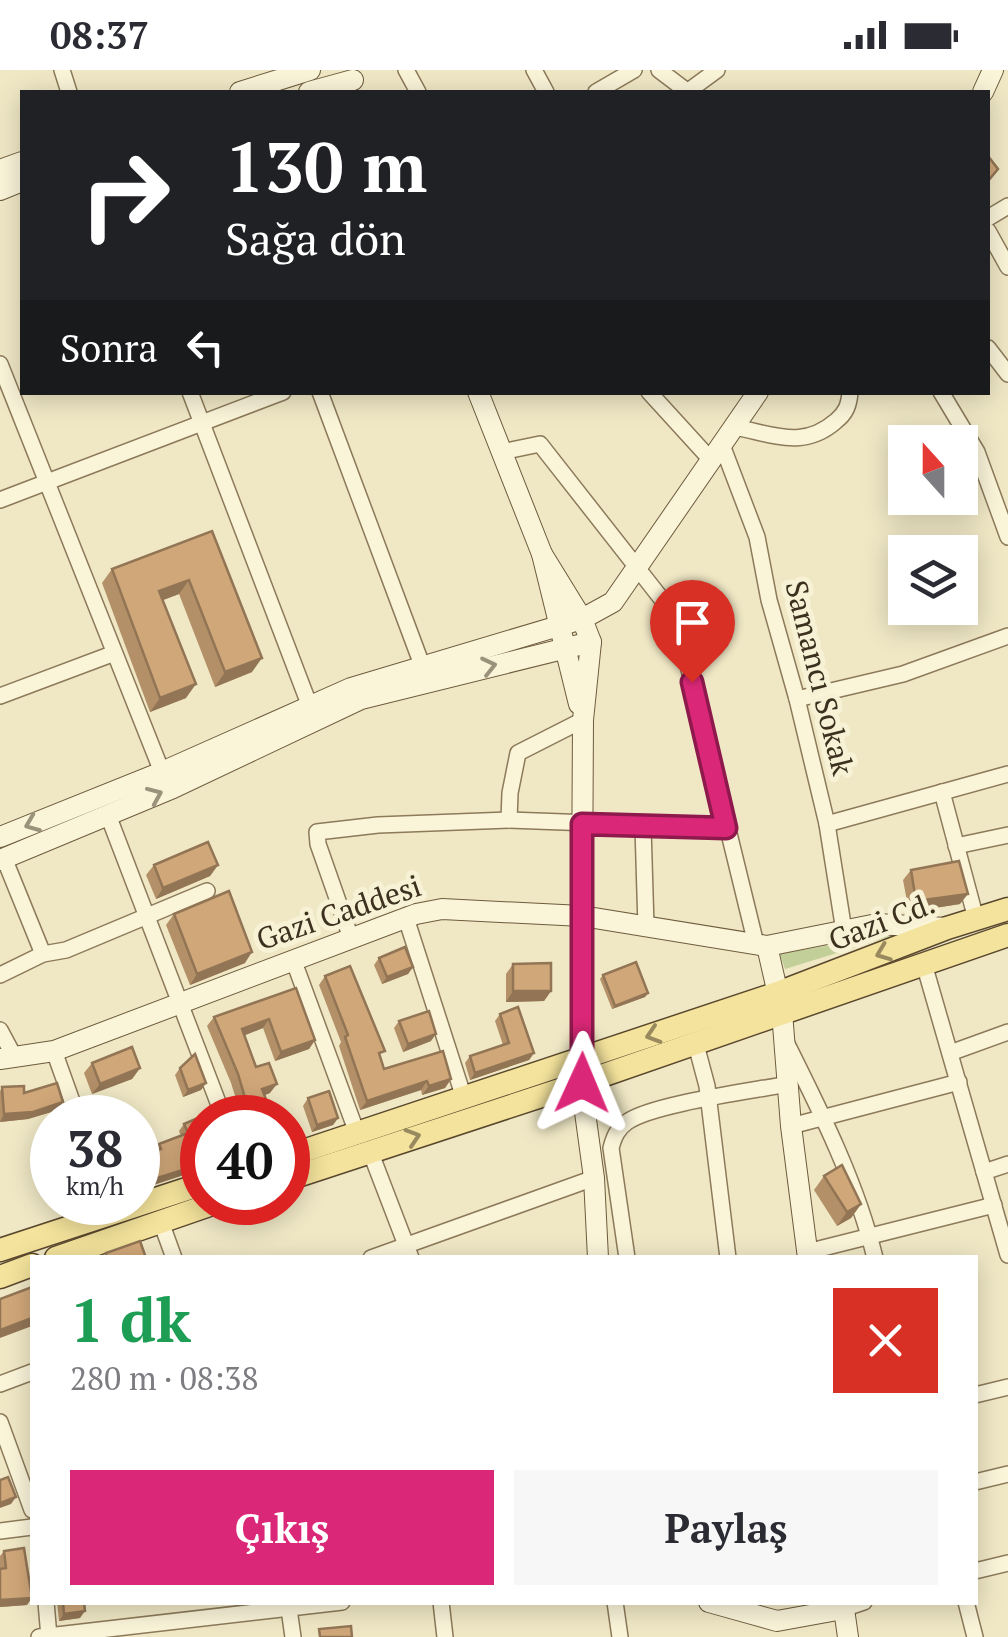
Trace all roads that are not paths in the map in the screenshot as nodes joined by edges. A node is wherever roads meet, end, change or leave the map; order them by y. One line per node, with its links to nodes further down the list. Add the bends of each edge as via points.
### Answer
1 (310, 70): 6 (street)
2 (634, 70): 8 (street)
3 (660, 70): 9 (street)
4 (718, 70): 10 (street)
5 (353, 81): 7 (street)
6 (246, 90)
7 (317, 90)
8 (599, 90)
9 (685, 90)
10 (690, 90)
11 (990, 236): 12 (street)
12 (1008, 267)
13 (990, 351): 15 (street)
14 (0, 364): 27 (street)
15 (1008, 374)
16 (191, 395): 24 (street)
17 (275, 395): 24 (street)
18 (321, 395): 38 (street)
19 (479, 395): 26 (street)
20 (654, 395): 25 (street)
21 (756, 395): 25 (street)
22 (850, 395): 25 (street, via 842,416 805,440)
23 (943, 395): 29 (street, via 977,452)
24 (202, 422): 27 (street); 42 (street)
25 (722, 444): 31 (street); 41 (street, Samancı Sokak, via 758,536)
26 (501, 452): 30 (street); 31 (street, via 540,444)
27 (45, 484): 28 (street); 37 (street)
28 (0, 500)
29 (1008, 537)
30 (542, 554): 32 (street); 33 (street)
31 (638, 566): 32 (street, via 613,602); 52 (street, via 684,645)
32 (582, 620): 33 (street); 35 (street)
33 (560, 624): 36 (street); 38 (street)
34 (1008, 636): 41 (street, via 903,674)
35 (591, 642): 36 (street); 43 (street)
36 (566, 648): 43 (street); 47 (street, one-way to 36, via 361,699)
37 (112, 654): 40 (street); 44 (street)
38 (422, 666): 42 (street)
39 (0, 675): 40 (street)
40 (3, 695)
41 (797, 700): 50 (street, Samancı Sokak)
42 (309, 704): 44 (street)
43 (582, 720): 48 (street, via 518,753); 49 (street)
44 (162, 772): 55 (street, one-way to 55)
45 (1008, 774): 46 (street)
46 (942, 792): 50 (street); 54 (street)
47 (108, 815): 55 (street); 58 (street)
48 (509, 820): 49 (street); 66 (street, via 317,832)
49 (582, 824): 51 (street); 59 (street)
50 (826, 824): 64 (street, Samancı Sokak)
51 (643, 827): 52 (street); 62 (street)
52 (726, 828): 67 (street)
53 (1008, 835): 54 (street)
54 (956, 846): 61 (street)
55 (1, 852): 68 (street)
56 (207, 892): 58 (street)
57 (1008, 909): 61 (main road, Gazi Cd.)
58 (146, 916): 68 (street); 72 (street)
59 (582, 916): 60 (street, Gazi Caddesi, via 442,909); 62 (street, Gazi Caddesi); 82 (street)
60 (406, 918): 66 (street, Gazi Caddesi); 87 (street)
61 (976, 919): 63 (main road, Gazi Cd.)
62 (646, 927): 67 (street, Gazi Caddesi)
63 (947, 928): 64 (street, Gazi Caddesi, via 877,924); 73 (main road, Gazi Cd., one-way to 73)
64 (844, 931): 67 (street, Gazi Caddesi)
65 (1008, 935): 70 (main road, Gazi Cd.)
66 (351, 938): 69 (street, Gazi Caddesi)
67 (762, 945): 73 (street)
68 (43, 954): 71 (street)
69 (294, 959): 72 (street, Gazi Caddesi); 91 (street)
70 (924, 964): 73 (main road, Gazi Cd.); 80 (street)
71 (0, 974)
72 (182, 1001): 78 (street, Gazi Caddesi); 86 (street)
73 (780, 1003): 76 (street); 77 (main road); 82 (main road, one-way to 82)
74 (0, 1030): 81 (street)
75 (1005, 1033): 79 (street); 80 (street)
76 (784, 1038): 84 (street); 89 (street)
77 (695, 1041): 82 (main road); 88 (street)
78 (54, 1051): 81 (street, Gazi Caddesi); 85 (street)
79 (1008, 1051)
80 (950, 1053): 83 (street)
81 (8, 1059)
82 (582, 1071): 87 (main road); 91 (main road, one-way to 82); 96 (street)
83 (959, 1082): 89 (street); 95 (street)
84 (788, 1084): 88 (street); 90 (street)
85 (70, 1095)
86 (216, 1095)
87 (464, 1098): 91 (main road)
88 (708, 1100): 107 (street, via 638,1116 616,1133 611,1148); 108 (street)
89 (823, 1118): 90 (street); 101 (street)
90 (791, 1126): 109 (street)
91 (363, 1142): 92 (main road); 94 (main road); 103 (street)
92 (310, 1152)
93 (1008, 1164): 95 (street)
94 (310, 1168)
95 (984, 1172): 97 (street)
96 (594, 1178): 103 (street); 106 (street)
97 (994, 1204): 101 (street); 111 (street)
98 (180, 1215): 99 (main road)
99 (161, 1222): 104 (main road); 105 (street)
100 (65, 1225): 102 (main road)
101 (869, 1236): 109 (street); 110 (street)
102 (0, 1250)
103 (409, 1251)
104 (65, 1255)
105 (173, 1255)
106 (598, 1255)
107 (627, 1255)
108 (728, 1255)
109 (808, 1255)
110 (873, 1255)
111 (1008, 1255)
112 (30, 1267): 113 (main road)
113 (0, 1276)
114 (30, 1373): 115 (street)
115 (0, 1384)
116 (1008, 1388): 117 (street)
117 (978, 1395)
118 (0, 1422): 121 (street)
119 (1008, 1474): 120 (street)
120 (978, 1481)
121 (30, 1504)
122 (30, 1528): 123 (street)
123 (0, 1531)
124 (1008, 1563): 125 (street)
125 (978, 1570)
126 (46, 1605): 134 (street)
127 (441, 1605): 137 (street)
128 (615, 1605): 138 (street)
129 (720, 1605): 132 (street, via 777,1621)
130 (967, 1605): 140 (street)
131 (288, 1606): 133 (street); 136 (street)
132 (843, 1606): 139 (street)
133 (152, 1630): 134 (street)
134 (49, 1636): 135 (street)
135 (39, 1637)
136 (293, 1637)
137 (445, 1637)
138 (620, 1637)
139 (848, 1637)
140 (975, 1637)

